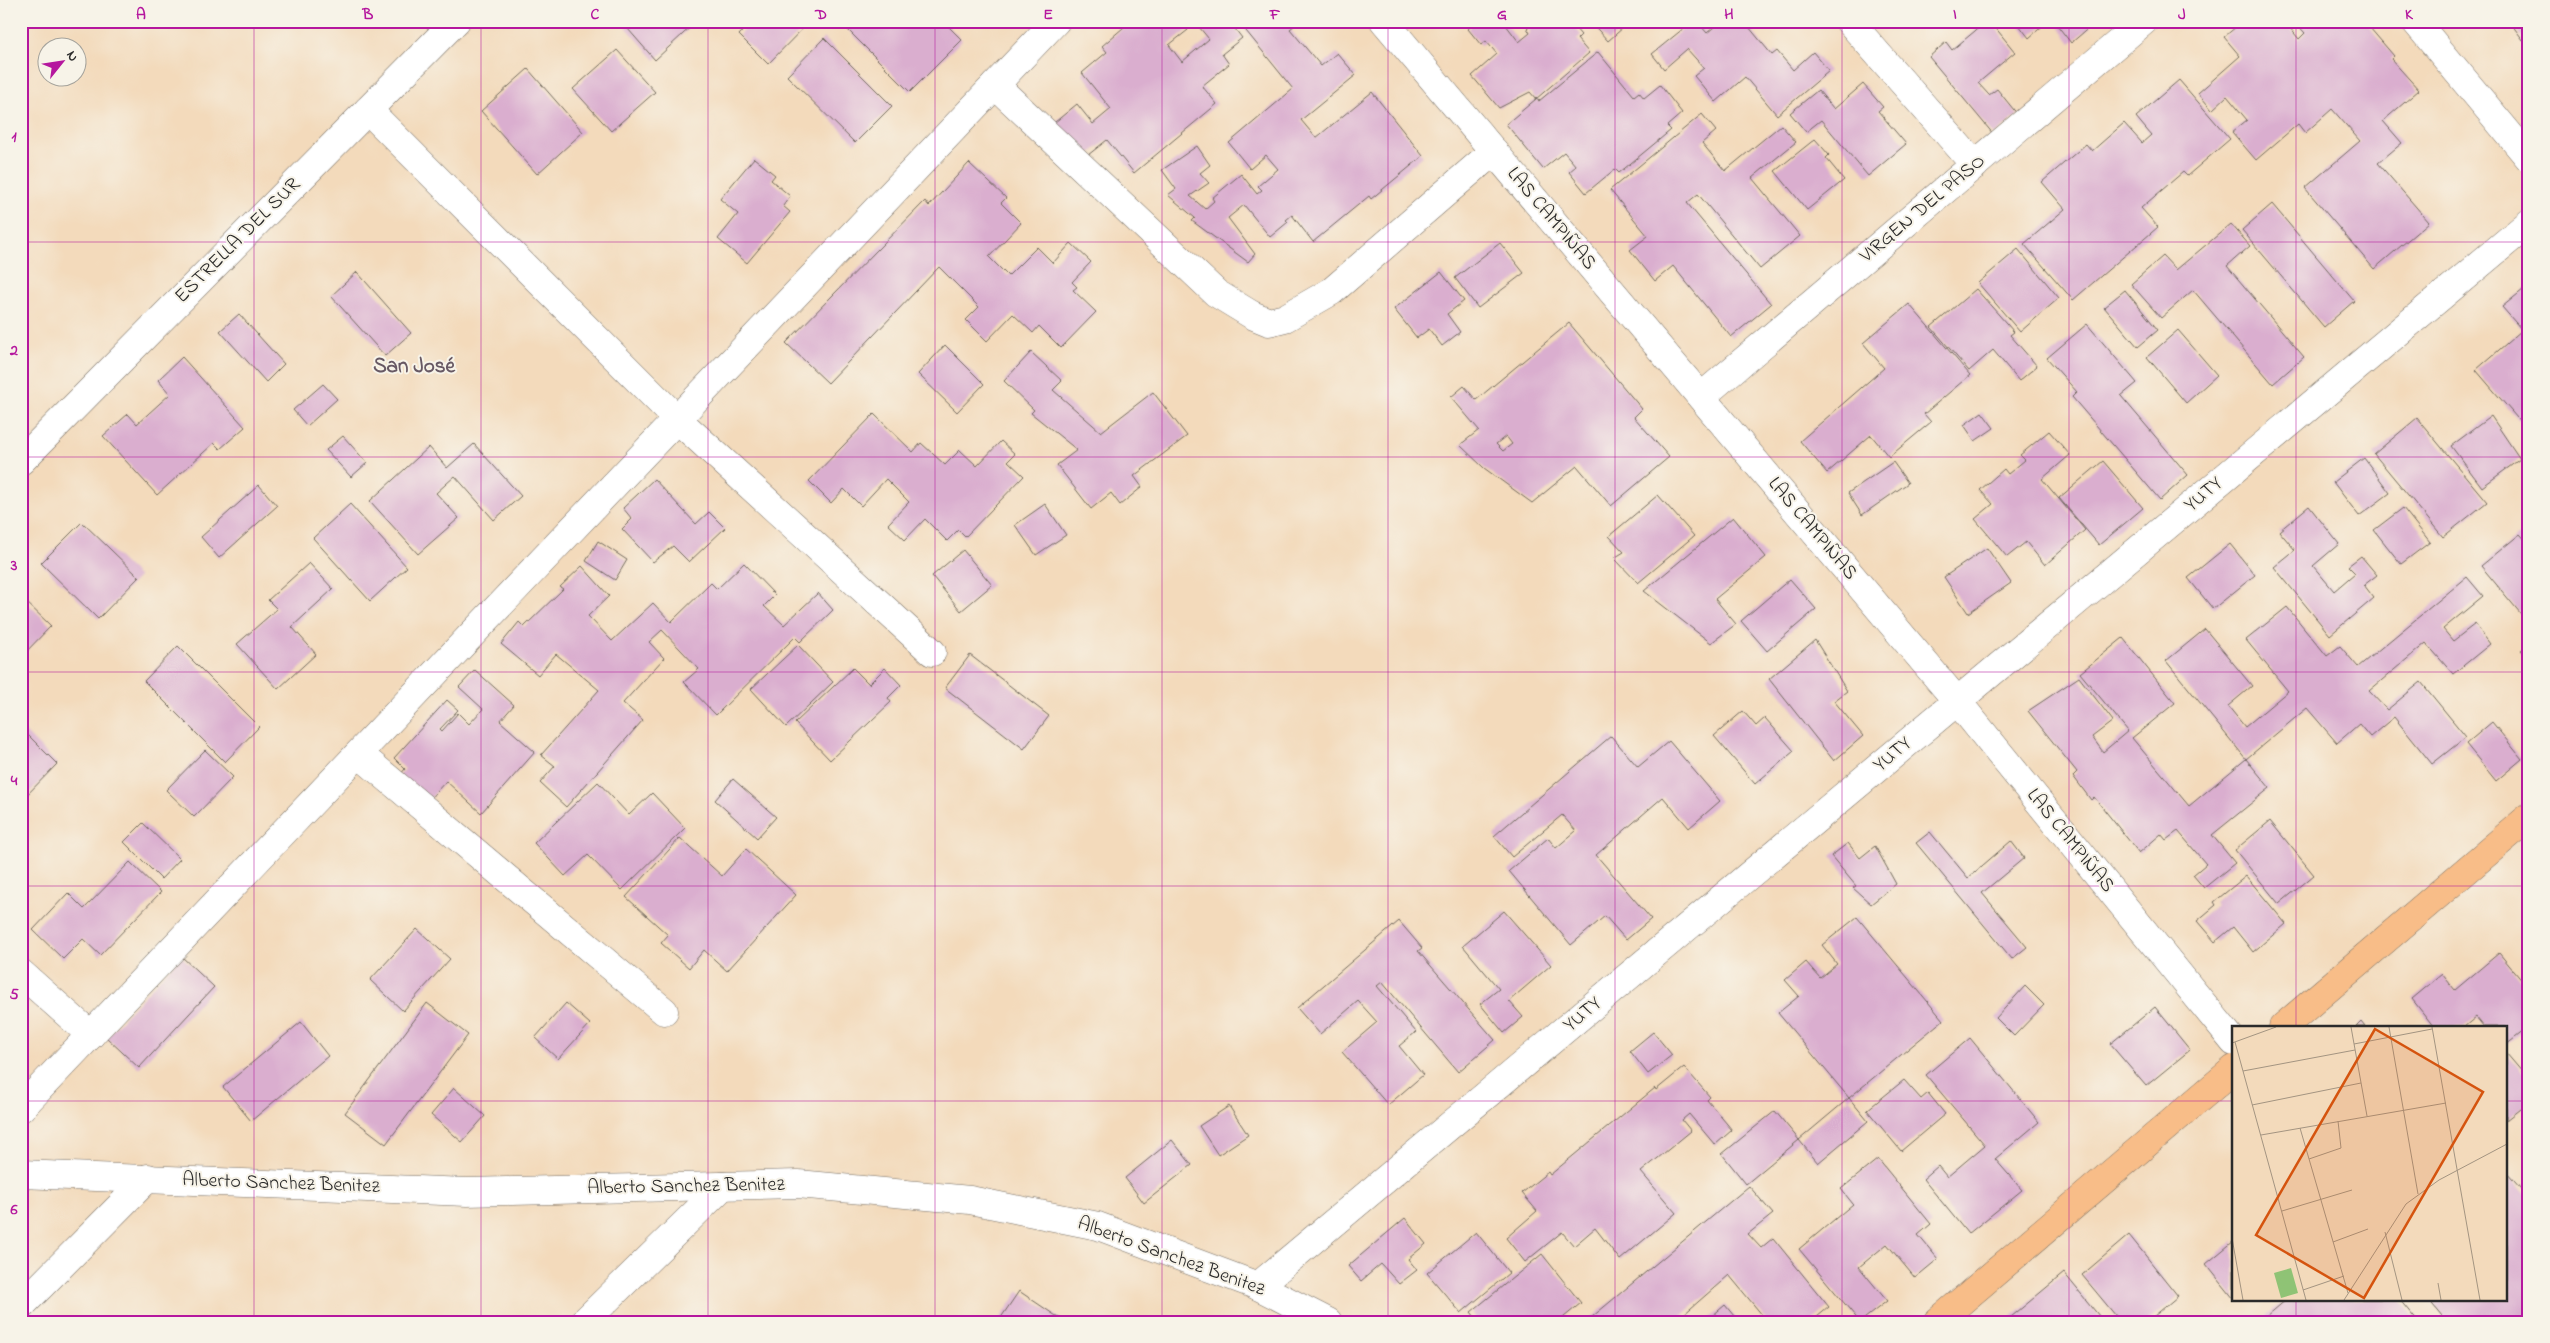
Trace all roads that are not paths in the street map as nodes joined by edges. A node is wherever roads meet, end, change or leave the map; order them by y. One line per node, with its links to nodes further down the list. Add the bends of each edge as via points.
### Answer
1 (456, 21): 8 (street, ESTRELLA DEL SUR)
2 (1056, 21): 7 (street)
3 (1384, 21): 9 (street, LAS CAMPIÑAS)
4 (1849, 21): 11 (street)
5 (2144, 21): 11 (street, VIRGEN DEL PASO)
6 (2415, 21): 10 (street)
7 (995, 85): 9 (street, via 1216,292 1269,322 1285,318 1332,291); 14 (street)
8 (368, 110): 14 (street); 15 (street, ESTRELLA DEL SUR)
9 (1494, 151): 13 (street, LAS CAMPIÑAS)
10 (2529, 158)
11 (1975, 165): 13 (street, VIRGEN DEL PASO)
12 (2529, 223): 17 (street, YUTY)
13 (1701, 397): 17 (street, LAS CAMPIÑAS)
14 (677, 420): 16 (street); 18 (street)
15 (21, 462)
16 (932, 652)
17 (1957, 701): 24 (street, LAS CAMPIÑAS); 30 (street, YUTY)
18 (359, 754): 21 (street); 23 (street)
19 (2529, 817): 22 (main road)
20 (21, 973): 23 (street)
21 (664, 1011)
22 (2284, 1026)
23 (91, 1035): 26 (street)
24 (2232, 1040)
25 (2232, 1071): 34 (main road)
26 (21, 1108)
27 (21, 1174): 28 (street, Alberto Sanchez Benitez)
28 (148, 1178): 29 (street, Alberto Sanchez Benitez, via 467,1192); 31 (street)
29 (723, 1186): 30 (street, Alberto Sanchez Benitez, via 798,1184 970,1200 1098,1226); 32 (street)
30 (1258, 1286): 33 (street, Alberto Sanchez Benitez)
31 (21, 1306)
32 (584, 1322)
33 (1328, 1322)
34 (1937, 1322)

